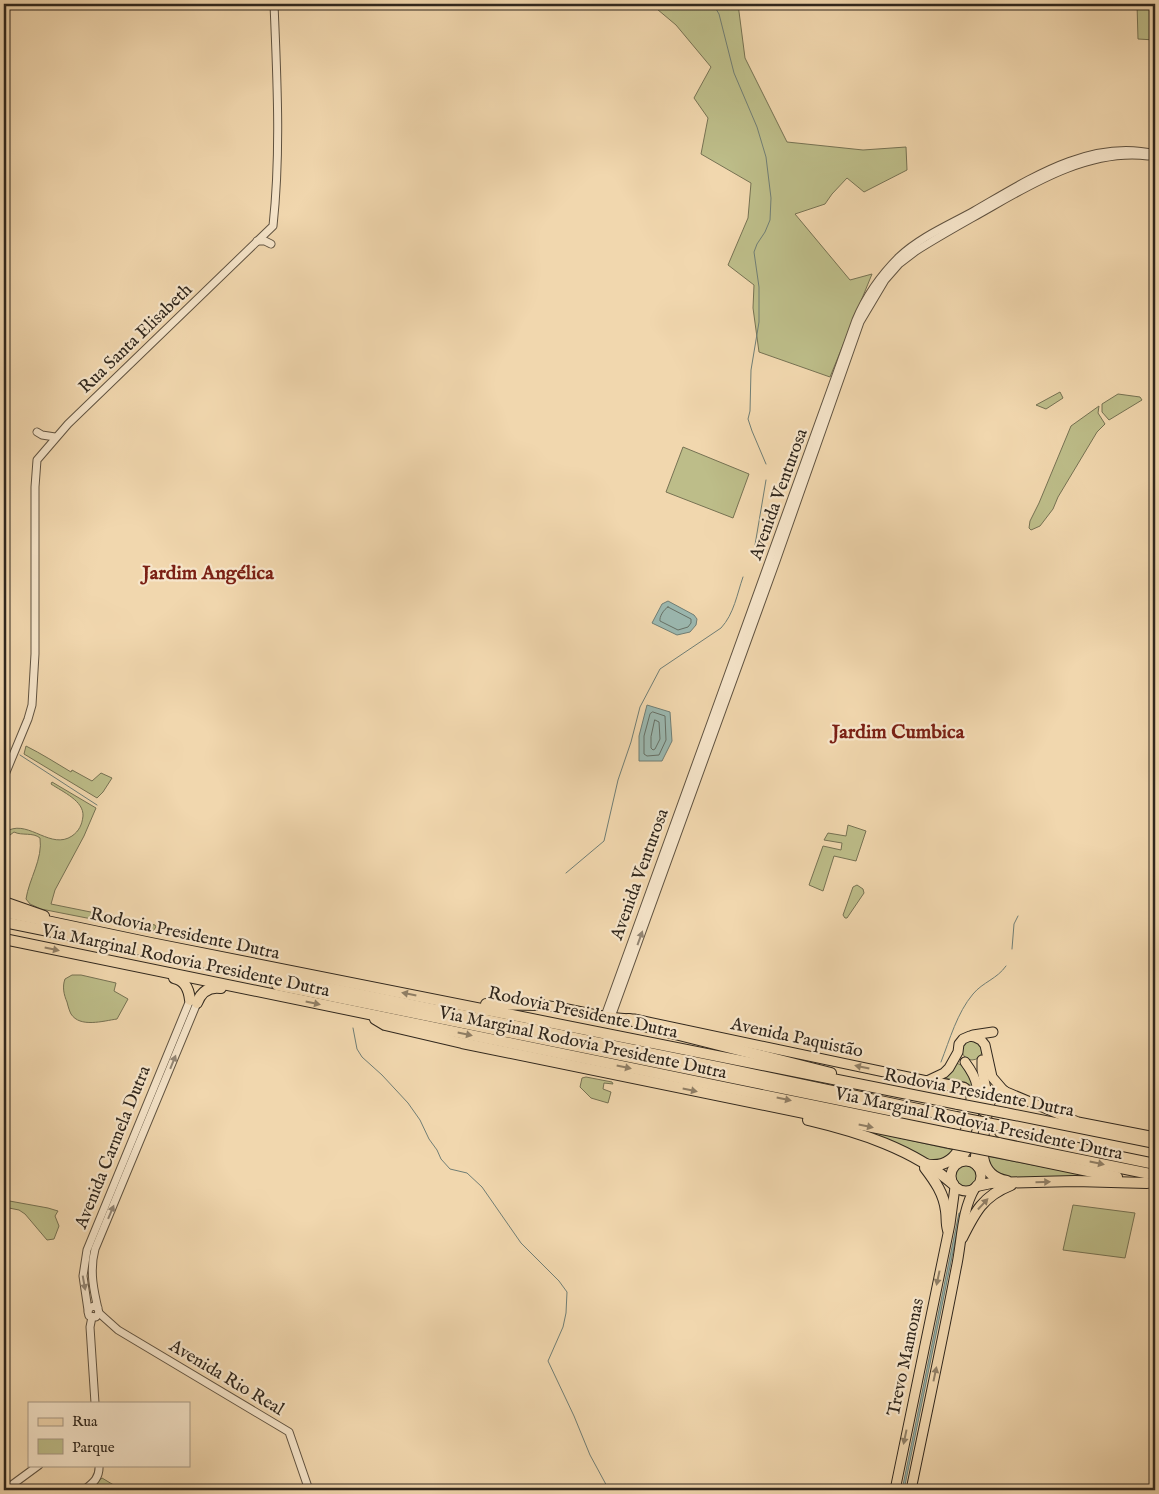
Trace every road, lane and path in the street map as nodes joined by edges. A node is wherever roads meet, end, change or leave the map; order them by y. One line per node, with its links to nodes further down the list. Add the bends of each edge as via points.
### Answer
1 (274, 4): 4 (street, Rua Santa Elisabeth, via 276,194 272,226)
2 (1155, 154): 21 (street, Avenida Venturosa, via 1131,150 1093,154 1048,170 913,246 873,288 856,320 665,844)
3 (1155, 158): 21 (street, Avenida Venturosa, one-way to 3, via 858,329 881,287 899,264 916,251 1044,178 1094,160 1132,156)
4 (257, 241): 5 (street); 7 (street, Rua Santa Elisabeth)
5 (271, 244)
6 (37, 432): 7 (street)
7 (56, 437): 8 (street, Rua Santa Elisabeth, via 37,460 32,705)
8 (4, 778)
9 (4, 902): 12 (highway, via 32,910)
10 (4, 912): 12 (highway, Rodovia Presidente Dutra)
11 (4, 922): 32 (highway, Rodovia Presidente Dutra, via 713,1066)
12 (61, 924): 18 (highway, Rodovia Presidente Dutra, one-way to 12)
13 (4, 929): 32 (highway, Rodovia Presidente Dutra)
14 (4, 939): 15 (highway, Via Marginal Rodovia Presidente Dutra, one-way to 15)
15 (133, 966): 16 (highway, Via Marginal Rodovia Presidente Dutra); 17 (highway, via 180,979)
16 (266, 994): 17 (highway, via 214,987); 20 (highway, Via Marginal Rodovia Presidente Dutra, one-way to 20)
17 (193, 1001): 50 (street, Avenida Carmela Dutra, one-way to 50, via 130,1141 87,1250 83,1276); 51 (street, Avenida Carmela Dutra, one-way to 17, via 92,1275 95,1249)
18 (461, 1004): 19 (highway); 29 (highway, Rodovia Presidente Dutra)
19 (542, 1005): 21 (main road, Avenida Paquistão)
20 (366, 1014): 31 (highway, one-way to 31, via 385,1025); 35 (highway, Via Marginal Rodovia Presidente Dutra, one-way to 35)
21 (608, 1016): 22 (main road, Avenida Paquistão)
22 (629, 1019): 28 (main road, Avenida Paquistão, one-way to 22); 29 (highway, via 640,1025 855,1079)
23 (993, 1032): 24 (main road)
24 (970, 1036): 25 (main road, via 961,1042); 26 (main road, via 985,1045)
25 (958, 1052): 27 (main road); 28 (main road, via 946,1072)
26 (984, 1056): 27 (main road, via 973,1064); 30 (main road, via 994,1080); 42 (main road, via 982,1070 986,1089 975,1159)
27 (965, 1062): 39 (main road, via 973,1073 978,1090 966,1151)
28 (927, 1081): 40 (highway, via 964,1088 972,1095 963,1141 957,1153 939,1165)
29 (887, 1091): 36 (highway, Rodovia Presidente Dutra, bridge)
30 (1004, 1091): 34 (main road, via 1078,1122); 44 (highway, via 996,1094 988,1106 982,1158 995,1177)
31 (758, 1104): 35 (highway, one-way to 35); 40 (highway, via 889,1145)
32 (955, 1120): 33 (highway, Rodovia Presidente Dutra)
33 (1001, 1129): 38 (highway, Rodovia Presidente Dutra); 41 (highway, Rodovia Presidente Dutra)
34 (1155, 1137)
35 (951, 1138): 37 (highway, bridge)
36 (1155, 1143)
37 (997, 1148): 43 (highway, Via Marginal Rodovia Presidente Dutra, one-way to 43); 45 (highway)
38 (1155, 1157)
39 (959, 1162): 42 (main road, via 971,1161); 46 (main road, via 951,1171)
40 (922, 1163): 46 (highway); 48 (highway, via 941,1193)
41 (1155, 1164)
42 (977, 1166): 47 (main road, via 981,1177)
43 (1155, 1175)
44 (1016, 1182): 45 (highway, one-way to 45); 47 (highway); 49 (highway, one-way to 44, via 982,1204 1002,1188)
45 (1151, 1184)
46 (954, 1185): 47 (main road, via 966,1191); 48 (main road, Trevo Mamonas)
47 (976, 1187): 49 (main road, Trevo Mamonas, via 970,1196)
48 (948, 1230): 59 (main road, Trevo Mamonas, one-way to 59)
49 (962, 1238): 60 (main road, Trevo Mamonas, one-way to 49)
50 (88, 1310): 51 (street, via 94,1306); 52 (street)
51 (98, 1311): 52 (street, via 96,1317); 58 (street, Avenida Rio Real, via 118,1330 289,1432)
52 (92, 1317): 53 (street)
53 (95, 1402)
54 (38, 1466): 56 (street)
55 (99, 1469): 57 (street, via 94,1482)
56 (5, 1490)
57 (84, 1490)
58 (308, 1490)
59 (895, 1490)
60 (911, 1490)

